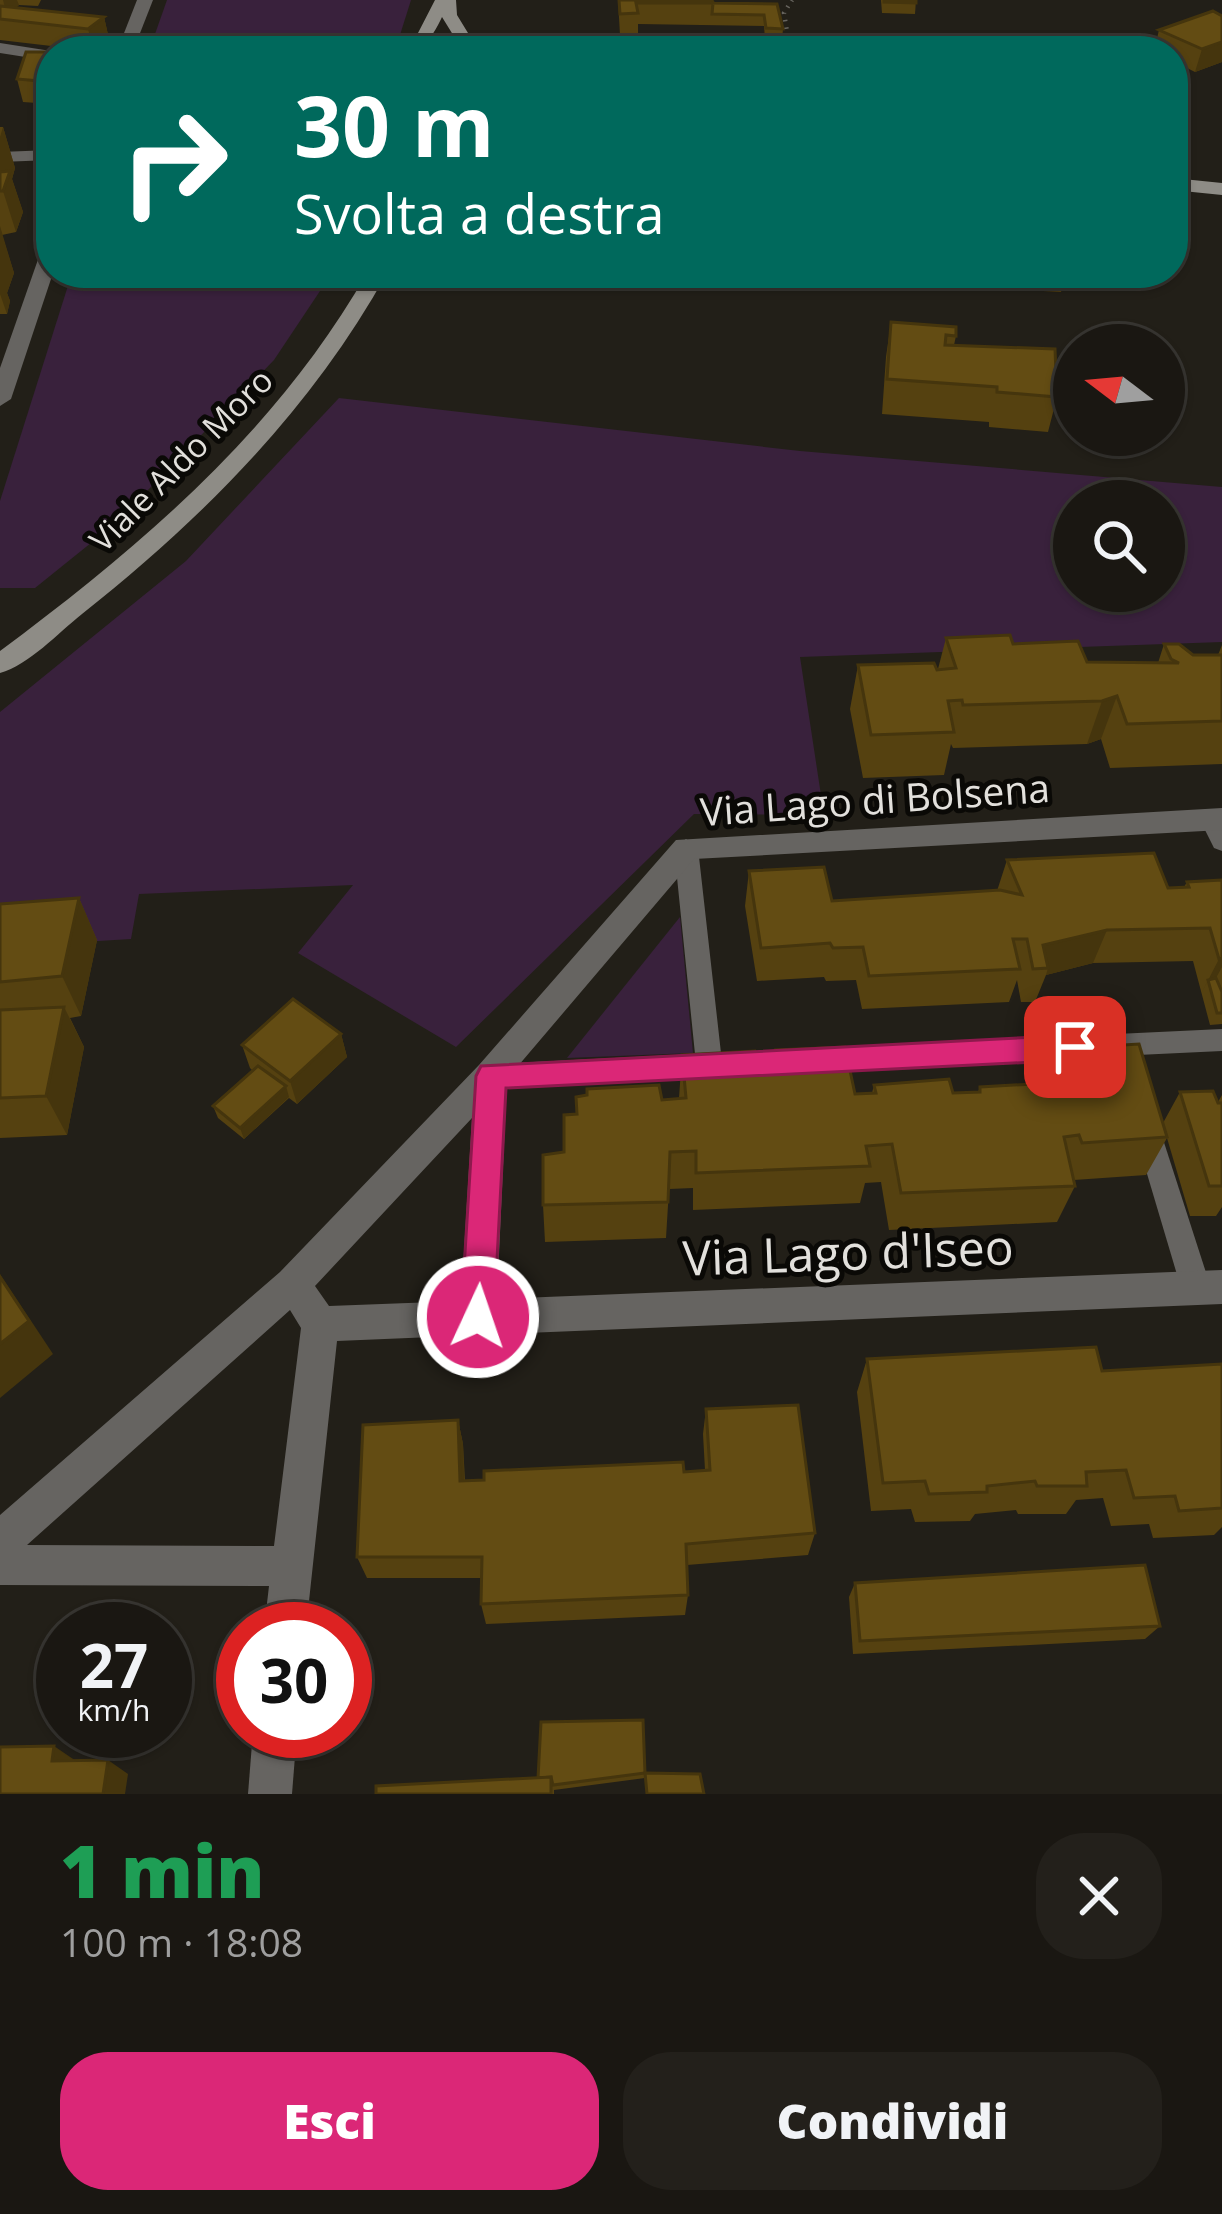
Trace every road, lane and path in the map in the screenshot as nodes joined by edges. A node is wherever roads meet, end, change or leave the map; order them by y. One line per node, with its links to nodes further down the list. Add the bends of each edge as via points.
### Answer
1 (145, 0): 4 (street)
2 (446, 0): 5 (main road); 6 (main road)
3 (792, 0): 7 (path, via 784,13)
4 (130, 36)
5 (425, 36)
6 (462, 36)
7 (788, 36)
8 (0, 48): 9 (street)
9 (36, 54)
10 (36, 156): 11 (street)
11 (0, 157)
12 (1188, 186): 13 (main road)
13 (1222, 189)
14 (38, 288): 16 (street)
15 (367, 288): 17 (main road, Viale Aldo Moro, via 240,458 124,568)
16 (1, 392)
17 (0, 664)
18 (1219, 827): 19 (street, Via Lago di Bolsena)
19 (686, 848): 21 (lane); 22 (street, Via Lago di Bolsena)
20 (1222, 1040): 21 (lane, via 1125,1056)
21 (709, 1065): 22 (lane)
22 (491, 1076): 24 (street, Via Lago di Bolsena); 26 (street)
23 (1142, 1112): 25 (lane)
24 (292, 1284): 27 (street); 28 (street, Via Lago di Bolsena)
25 (1209, 1288): 26 (street, Via Lago d'Iseo)
26 (478, 1317): 27 (street, Via Lago d'Iseo)
27 (320, 1324): 30 (street)
28 (0, 1542)
29 (0, 1565): 30 (street)
30 (290, 1567): 31 (street)
31 (287, 1602)
32 (273, 1758): 33 (street)
33 (270, 1794)

